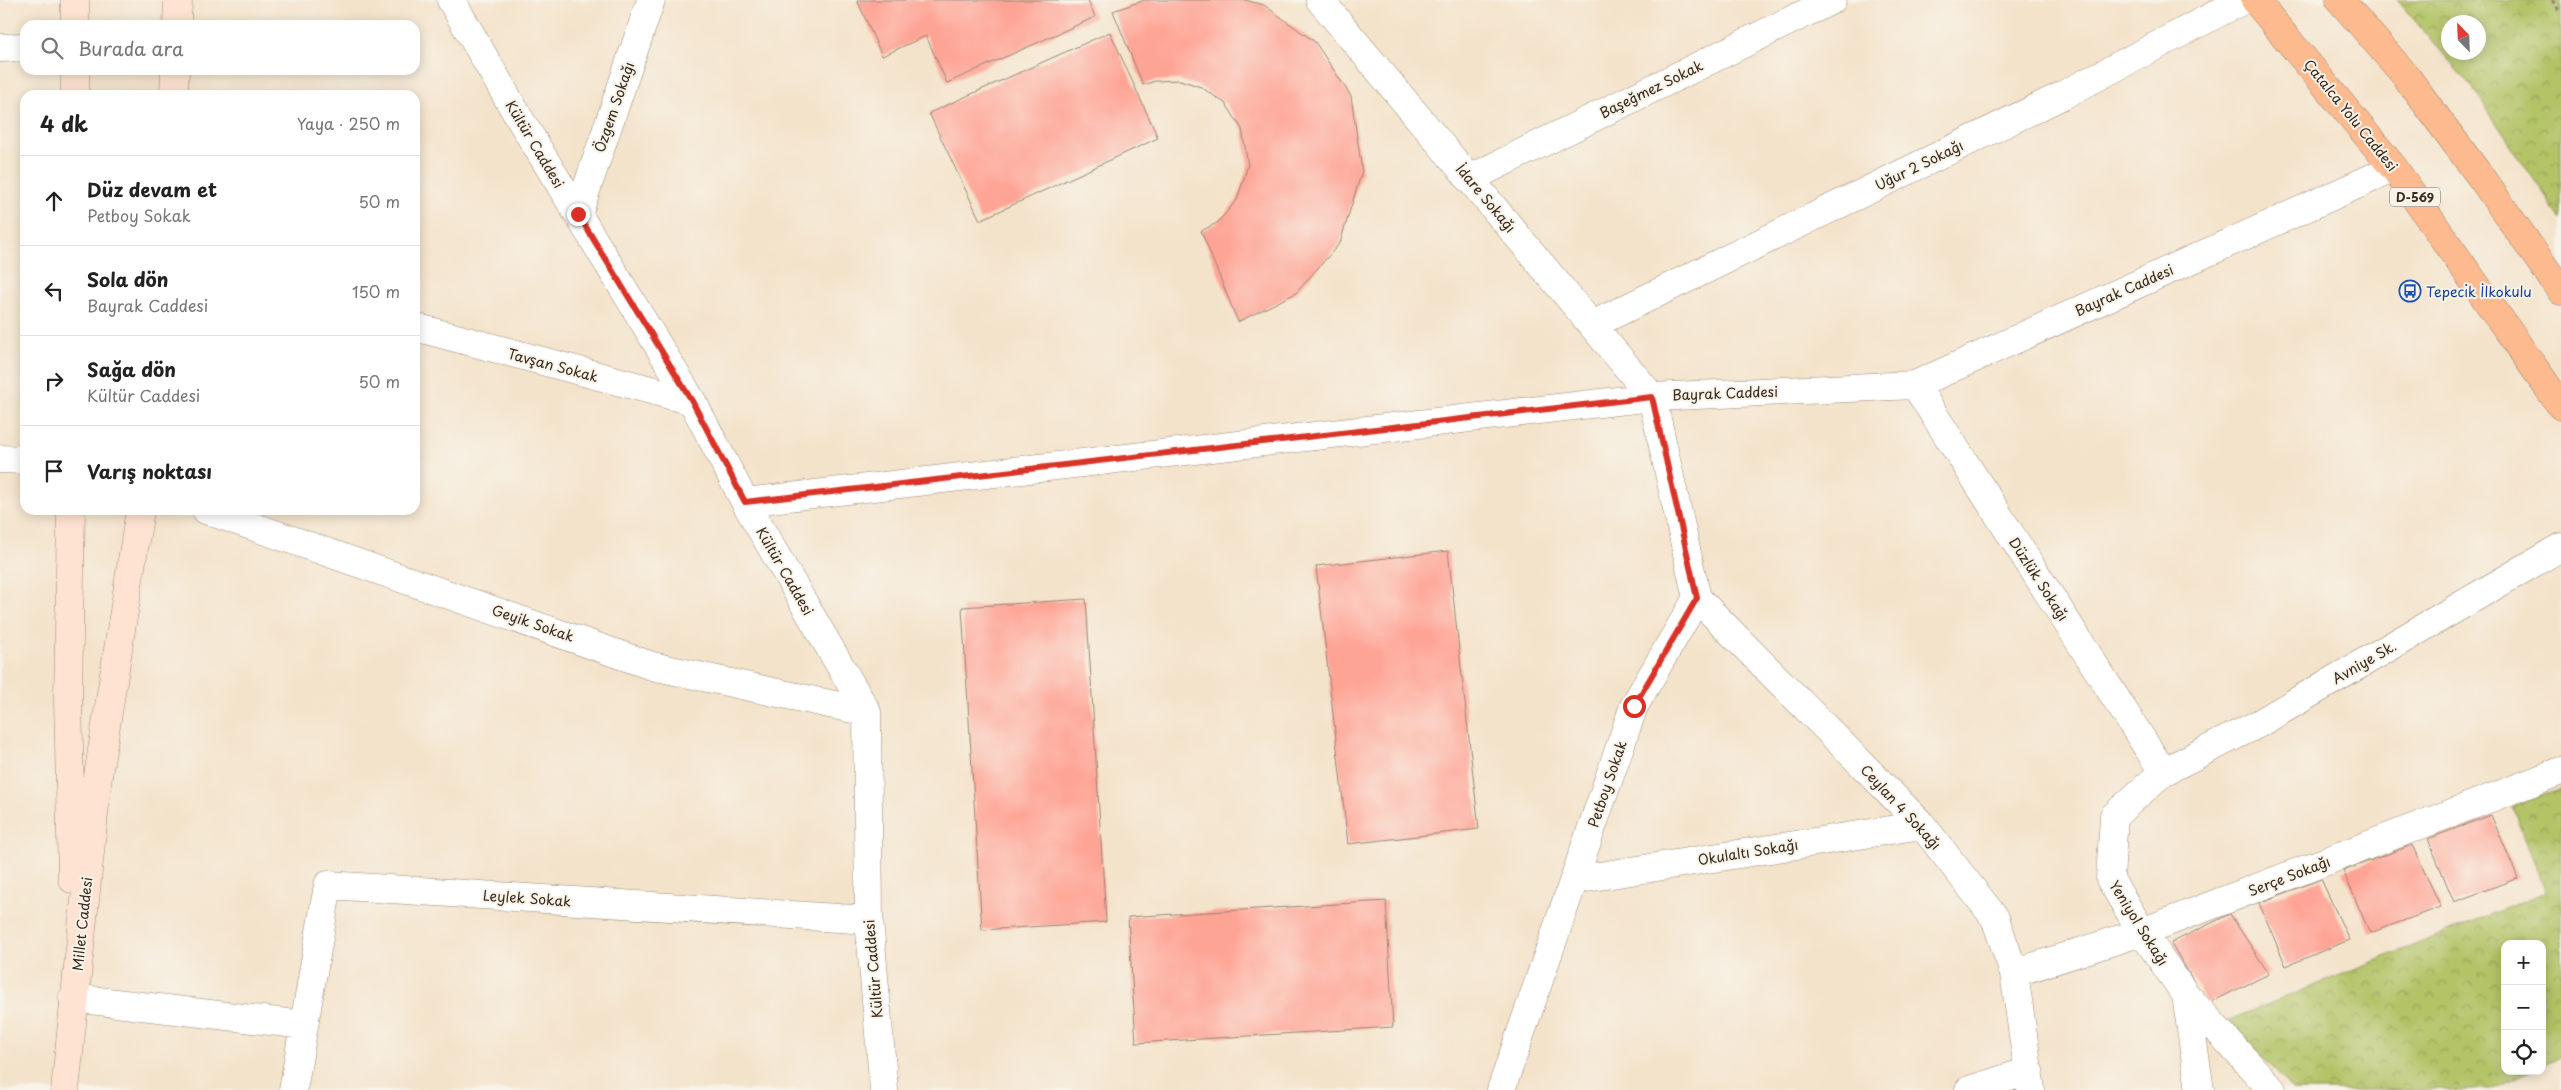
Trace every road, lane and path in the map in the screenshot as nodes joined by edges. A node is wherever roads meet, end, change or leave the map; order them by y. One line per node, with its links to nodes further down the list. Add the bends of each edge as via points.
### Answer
1 (75, 0): 12 (main road)
2 (178, 0): 13 (main road)
3 (451, 0): 22 (street, Kültür Caddesi)
4 (651, 0): 22 (street, Özgem Sokağı)
5 (1320, 0): 21 (street, İdare Sokağı)
6 (1832, 0): 21 (street, Başeğmez Sokak)
7 (2243, 0): 24 (street, Uğur 2 Sokağı, via 2063,95)
8 (2255, 0): 20 (highway, Çatalca Yolu Caddesi / D-569)
9 (2340, 0): 23 (highway, via 2405,76)
10 (2552, 0): 11 (path)
11 (2561, 13)
12 (75, 20)
13 (177, 20)
14 (20, 47): 15 (street)
15 (0, 48)
16 (75, 75): 18 (main road)
17 (175, 75): 19 (main road)
18 (75, 90)
19 (174, 90)
20 (2394, 168): 26 (street, Bayrak Caddesi); 29 (highway, Çatalca Yolu Caddesi / D-569)
21 (1469, 179): 24 (street, İdare Sokağı)
22 (578, 214): 28 (street, Kültür Caddesi)
23 (2561, 291)
24 (1592, 325): 27 (street, İdare Sokağı)
25 (420, 328): 28 (street, Tavşan Sokak)
26 (1915, 386): 27 (street, Bayrak Caddesi); 40 (street, Düzlük Sokağı)
27 (1652, 397): 32 (street, Bayrak Caddesi); 37 (street)
28 (692, 401): 32 (street, Kültür Caddesi)
29 (2561, 406)
30 (0, 459): 31 (street)
31 (20, 460)
32 (745, 502): 38 (street, Kültür Caddesi)
33 (71, 515): 46 (main road, Millet Caddesi, via 68,699)
34 (139, 515): 46 (main road, Millet Caddesi, via 98,776)
35 (220, 515): 38 (street, Geyik Sokak, via 652,666)
36 (2561, 547): 40 (street, Avniye Sk., via 2258,724)
37 (1697, 598): 41 (street, Ceylan 4 Sokağı); 42 (street, Petboy Sokak, via 1634,706)
38 (867, 712): 43 (street, Kültür Caddesi)
39 (2561, 771): 44 (street, Serçe Sokağı)
40 (2163, 772): 44 (street, Yeniyol Sokağı, via 2114,816 2110,879)
41 (1922, 825): 42 (street, Okulaltı Sokağı); 45 (street, Ceylan 4 Sokağı, via 1995,918)
42 (1574, 880): 53 (street, Petboy Sokak)
43 (869, 920): 48 (street, Leylek Sokak, via 328,885); 52 (street, Kültür Caddesi)
44 (2142, 932): 45 (street, Serçe Sokağı); 47 (street, Yeniyol Sokağı)
45 (2014, 972): 49 (street, Ceylan 4 Sokağı)
46 (74, 992): 48 (street); 50 (main road)
47 (2186, 995): 55 (street, Yeniyol Sokağı); 56 (street)
48 (304, 1025): 51 (street)
49 (2030, 1080): 54 (street)
50 (65, 1090)
51 (293, 1090)
52 (884, 1090)
53 (1501, 1090)
54 (1969, 1090)
55 (2200, 1090)
56 (2272, 1090)

